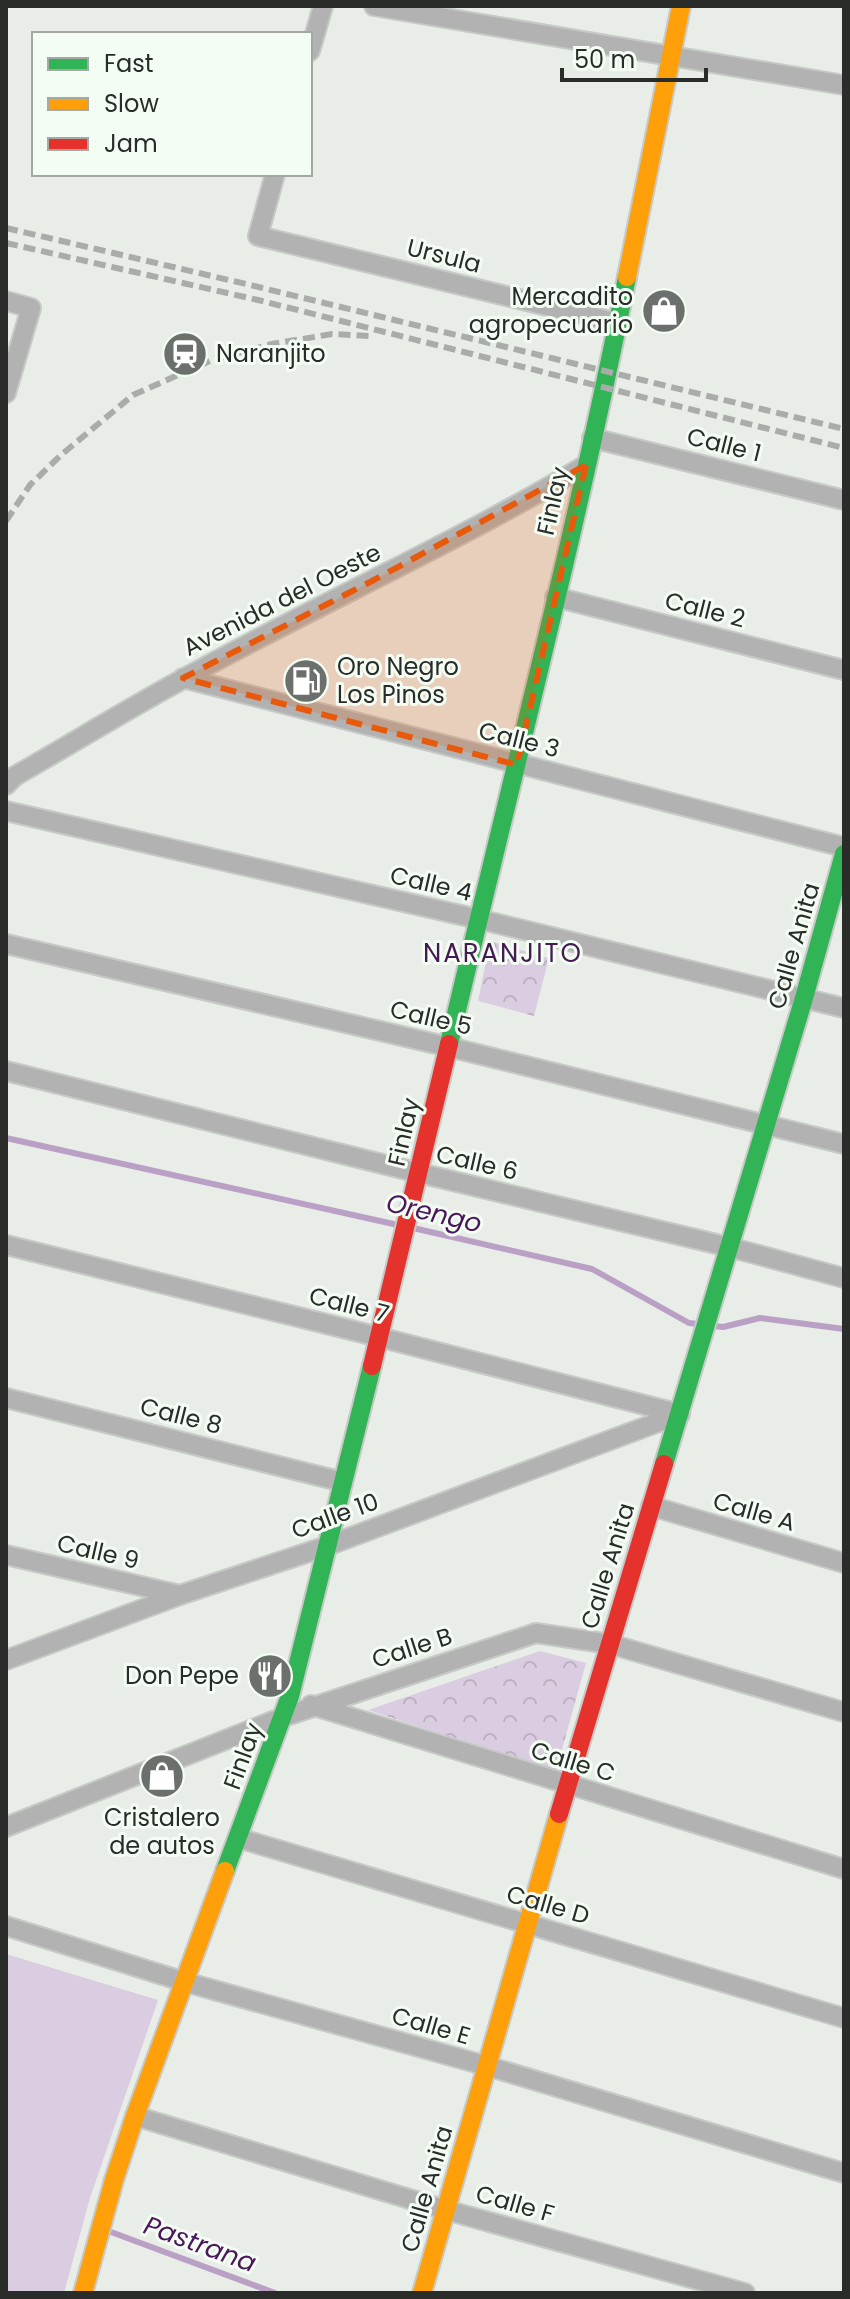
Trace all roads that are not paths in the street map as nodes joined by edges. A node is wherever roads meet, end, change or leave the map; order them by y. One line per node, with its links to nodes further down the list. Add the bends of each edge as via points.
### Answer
1 (323, 6): 4 (street)
2 (374, 6): 5 (street)
3 (681, 6): 5 (street, Finlay)
4 (312, 44)
5 (672, 55): 6 (street); 9 (street, Finlay)
6 (844, 85)
7 (274, 176): 9 (street, Ursula, via 258,236)
8 (6, 301): 10 (street, via 31,308)
9 (618, 323): 11 (street, Finlay)
10 (6, 393)
11 (592, 438): 12 (street, Finlay); 13 (street, Calle 1)
12 (586, 465): 14 (street, Finlay); 16 (street, Avenida del Oeste)
13 (844, 500)
14 (555, 597): 15 (street, Calle 2); 17 (street, Finlay)
15 (844, 670)
16 (183, 678): 17 (street, Calle 3); 18 (street, Avenida del Oeste)
17 (517, 765): 20 (street, Calle 3); 22 (street, Finlay)
18 (9, 778)
19 (6, 811): 22 (street, Calle 4)
20 (844, 847)
21 (844, 854): 24 (street, Calle Anita)
22 (478, 919): 24 (street, Calle 4); 26 (street, Finlay)
23 (6, 944): 26 (street, Calle 5)
24 (804, 998): 25 (street, Calle 4); 28 (street, Calle Anita)
25 (844, 1008)
26 (449, 1047): 28 (street, Calle 5); 30 (street, Finlay)
27 (6, 1071): 30 (street, Calle 6)
28 (766, 1124): 29 (street, Calle 5); 32 (street, Calle Anita)
29 (844, 1144)
30 (419, 1173): 32 (street, Calle 6); 34 (street, Finlay)
31 (6, 1245): 34 (street, Calle 7)
32 (729, 1247): 33 (street, Calle 6); 36 (street, Calle Anita)
33 (844, 1278)
34 (379, 1337): 36 (street, Calle 7); 37 (street, Finlay)
35 (6, 1398): 37 (street, Calle 8)
36 (680, 1414): 38 (street, Calle Anita); 39 (street, Calle 10)
37 (343, 1482): 39 (street, Finlay)
38 (651, 1506): 41 (street, Calle A); 43 (street, Calle Anita)
39 (327, 1546): 42 (street, Calle 10); 45 (street, Finlay)
40 (6, 1555): 42 (street, Calle 9)
41 (844, 1563)
42 (180, 1595): 44 (street, Calle 10)
43 (610, 1644): 46 (street, Calle B, via 536,1633); 47 (street, Calle B); 49 (street, Calle Anita)
44 (6, 1660)
45 (290, 1696): 46 (street, Calle C); 48 (street, Finlay)
46 (313, 1706): 48 (street, Calle B); 49 (street, Calle C)
47 (844, 1712)
48 (283, 1717): 50 (street, Calle B); 51 (street, Finlay)
49 (569, 1786): 52 (street, Calle C); 53 (street, Calle Anita)
50 (6, 1827)
51 (238, 1838): 53 (street, Calle D); 55 (street, Finlay)
52 (844, 1869)
53 (526, 1924): 56 (street, Calle D); 57 (street, Calle Anita)
54 (6, 1926): 55 (street, Calle E)
55 (185, 1982): 57 (street, Calle E); 58 (street, Finlay)
56 (844, 2018)
57 (487, 2066): 59 (street, Calle E); 60 (street, Calle Anita)
58 (135, 2116): 60 (street, Calle F); 61 (street, Finlay)
59 (844, 2173)
60 (446, 2210): 62 (street, Calle Anita); 63 (street, Calle F)
61 (83, 2293)
62 (422, 2293)
63 (745, 2293)

